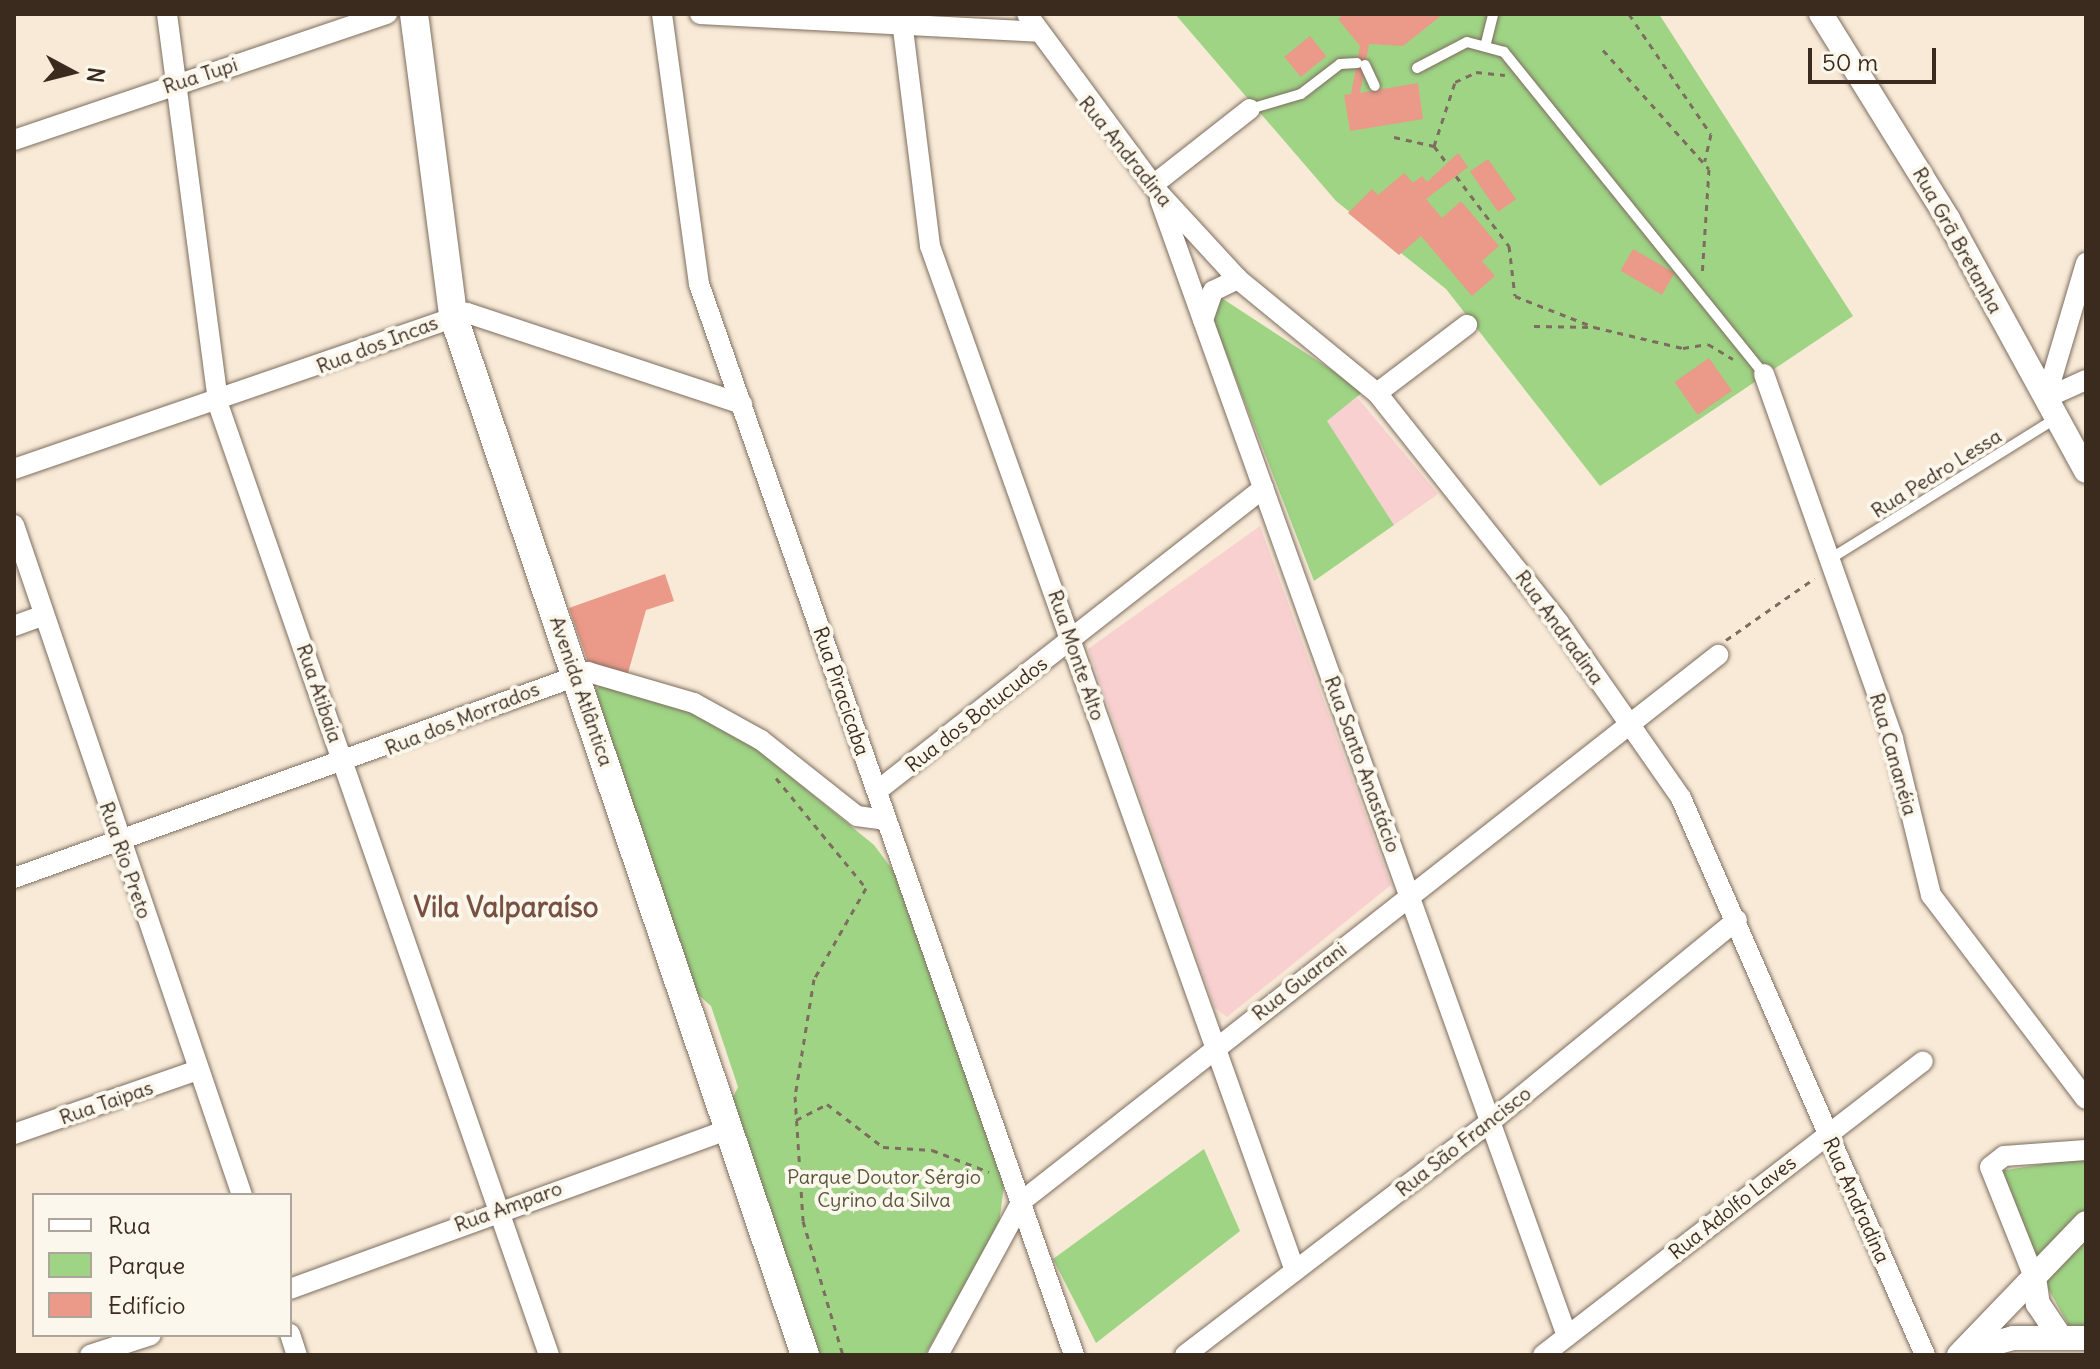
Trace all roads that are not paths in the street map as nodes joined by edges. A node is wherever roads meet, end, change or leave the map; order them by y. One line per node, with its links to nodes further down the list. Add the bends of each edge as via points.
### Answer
1 (167, 14): 13 (street, Rua Atibaia)
2 (387, 14): 13 (street, Rua Tupi)
3 (414, 14): 20 (main road, Avenida Atlântica)
4 (662, 14): 27 (street, Rua Piracicaba, via 695,268)
5 (700, 14): 9 (street)
6 (1027, 14): 10 (street, Rua Andradina)
7 (1493, 14): 11 (lane)
8 (1821, 14): 28 (street, Rua Grã Bretanha, via 1941,205)
9 (903, 29): 10 (street); 36 (street, Rua Monte Alto, via 930,246)
10 (1038, 32): 17 (street, Rua Andradina)
11 (1486, 43): 12 (lane, via 1440,50); 23 (lane, via 1521,73)
12 (1417, 68)
13 (176, 82): 16 (street, Rua Tupi); 26 (street, Rua Atibaia)
14 (1375, 86): 15 (lane, via 1361,64 1340,64 1301,94)
15 (1250, 109): 17 (street)
16 (14, 140)
17 (1155, 188): 19 (street, Rua Andradina); 21 (street, Rua Santo Anastácio)
18 (2086, 263): 28 (street)
19 (1238, 279): 21 (street, via 1213,291); 25 (street, Rua Andradina)
20 (453, 315): 26 (street, Rua dos Incas); 27 (street, Rua dos Incas, via 479,316); 38 (main road, Avenida Atlântica)
21 (1203, 324): 31 (street, Rua Santo Anastácio)
22 (1467, 325): 25 (street)
23 (1762, 369): 33 (street, Rua Cananéia)
24 (2086, 380): 28 (street)
25 (1377, 393): 39 (street, Rua Andradina)
26 (218, 404): 29 (street, Rua dos Incas); 40 (street, Rua Atibaia)
27 (742, 404): 41 (street, Rua Piracicaba)
28 (2052, 408): 30 (street, Rua Grã Bretanha); 33 (lane, Rua Pedro Lessa)
29 (14, 469)
30 (2086, 471)
31 (1263, 488): 36 (street, Rua dos Botucudos); 45 (street, Rua Santo Anastácio)
32 (14, 525): 34 (street, Rua Rio Preto)
33 (1834, 561): 50 (street, Rua Cananéia, via 1897,753 1931,895)
34 (42, 616): 35 (street); 43 (street, Rua Rio Preto)
35 (14, 626)
36 (1072, 638): 41 (street, Rua dos Botucudos); 47 (street, Rua Monte Alto)
37 (1718, 655): 39 (street, Rua Guarani)
38 (576, 673): 40 (street, Rua dos Morrados); 42 (street, via 682,698 761,740 857,816); 52 (main road, Avenida Atlântica)
39 (1629, 723): 45 (street, Rua Guarani); 46 (street, Rua Andradina, via 1690,815)
40 (345, 765): 43 (street, Rua dos Morrados); 58 (street, Rua Atibaia)
41 (877, 791): 42 (street, Rua Piracicaba)
42 (887, 820): 57 (street, Rua Piracicaba)
43 (120, 842): 44 (street, Rua dos Morrados); 49 (street, Rua Rio Preto)
44 (14, 878)
45 (1410, 895): 47 (street, Rua Guarani); 51 (street, Rua Santo Anastácio)
46 (1737, 920): 51 (street, Rua São Francisco); 53 (street, Rua Andradina)
47 (1214, 1047): 57 (street, Rua Guarani); 60 (street, Rua Monte Alto)
48 (1923, 1061): 53 (street, Rua Adolfo Laves)
49 (198, 1070): 54 (street, Rua Taipas); 56 (street, Rua Rio Preto)
50 (2086, 1099)
51 (1490, 1122): 60 (street, Rua São Francisco); 63 (street, Rua Santo Anastácio)
52 (729, 1129): 58 (street, Rua Amparo); 70 (main road, Avenida Atlântica)
53 (1827, 1133): 63 (street, Rua Adolfo Laves); 75 (street, Rua Andradina)
54 (14, 1134)
55 (2086, 1150): 61 (street, via 2004,1156 1990,1167)
56 (241, 1193)
57 (1022, 1201): 71 (street, Rua Guarani); 72 (street, Rua Piracicaba)
58 (499, 1208): 62 (street, Rua Amparo); 69 (street, Rua Atibaia)
59 (2086, 1223): 61 (street)
60 (1295, 1271): 73 (street, Rua São Francisco)
61 (2034, 1277): 65 (street, via 2038,1304); 67 (street, via 1999,1313)
62 (292, 1288)
63 (1567, 1336): 74 (street, Rua Adolfo Laves)
64 (145, 1337): 68 (street)
65 (2060, 1337): 66 (street); 67 (street, via 2031,1337)
66 (2086, 1338)
67 (1979, 1352)
68 (90, 1355)
69 (549, 1355)
70 (805, 1355)
71 (938, 1355)
72 (1074, 1355)
73 (1185, 1355)
74 (1543, 1355)
75 (1925, 1355)

